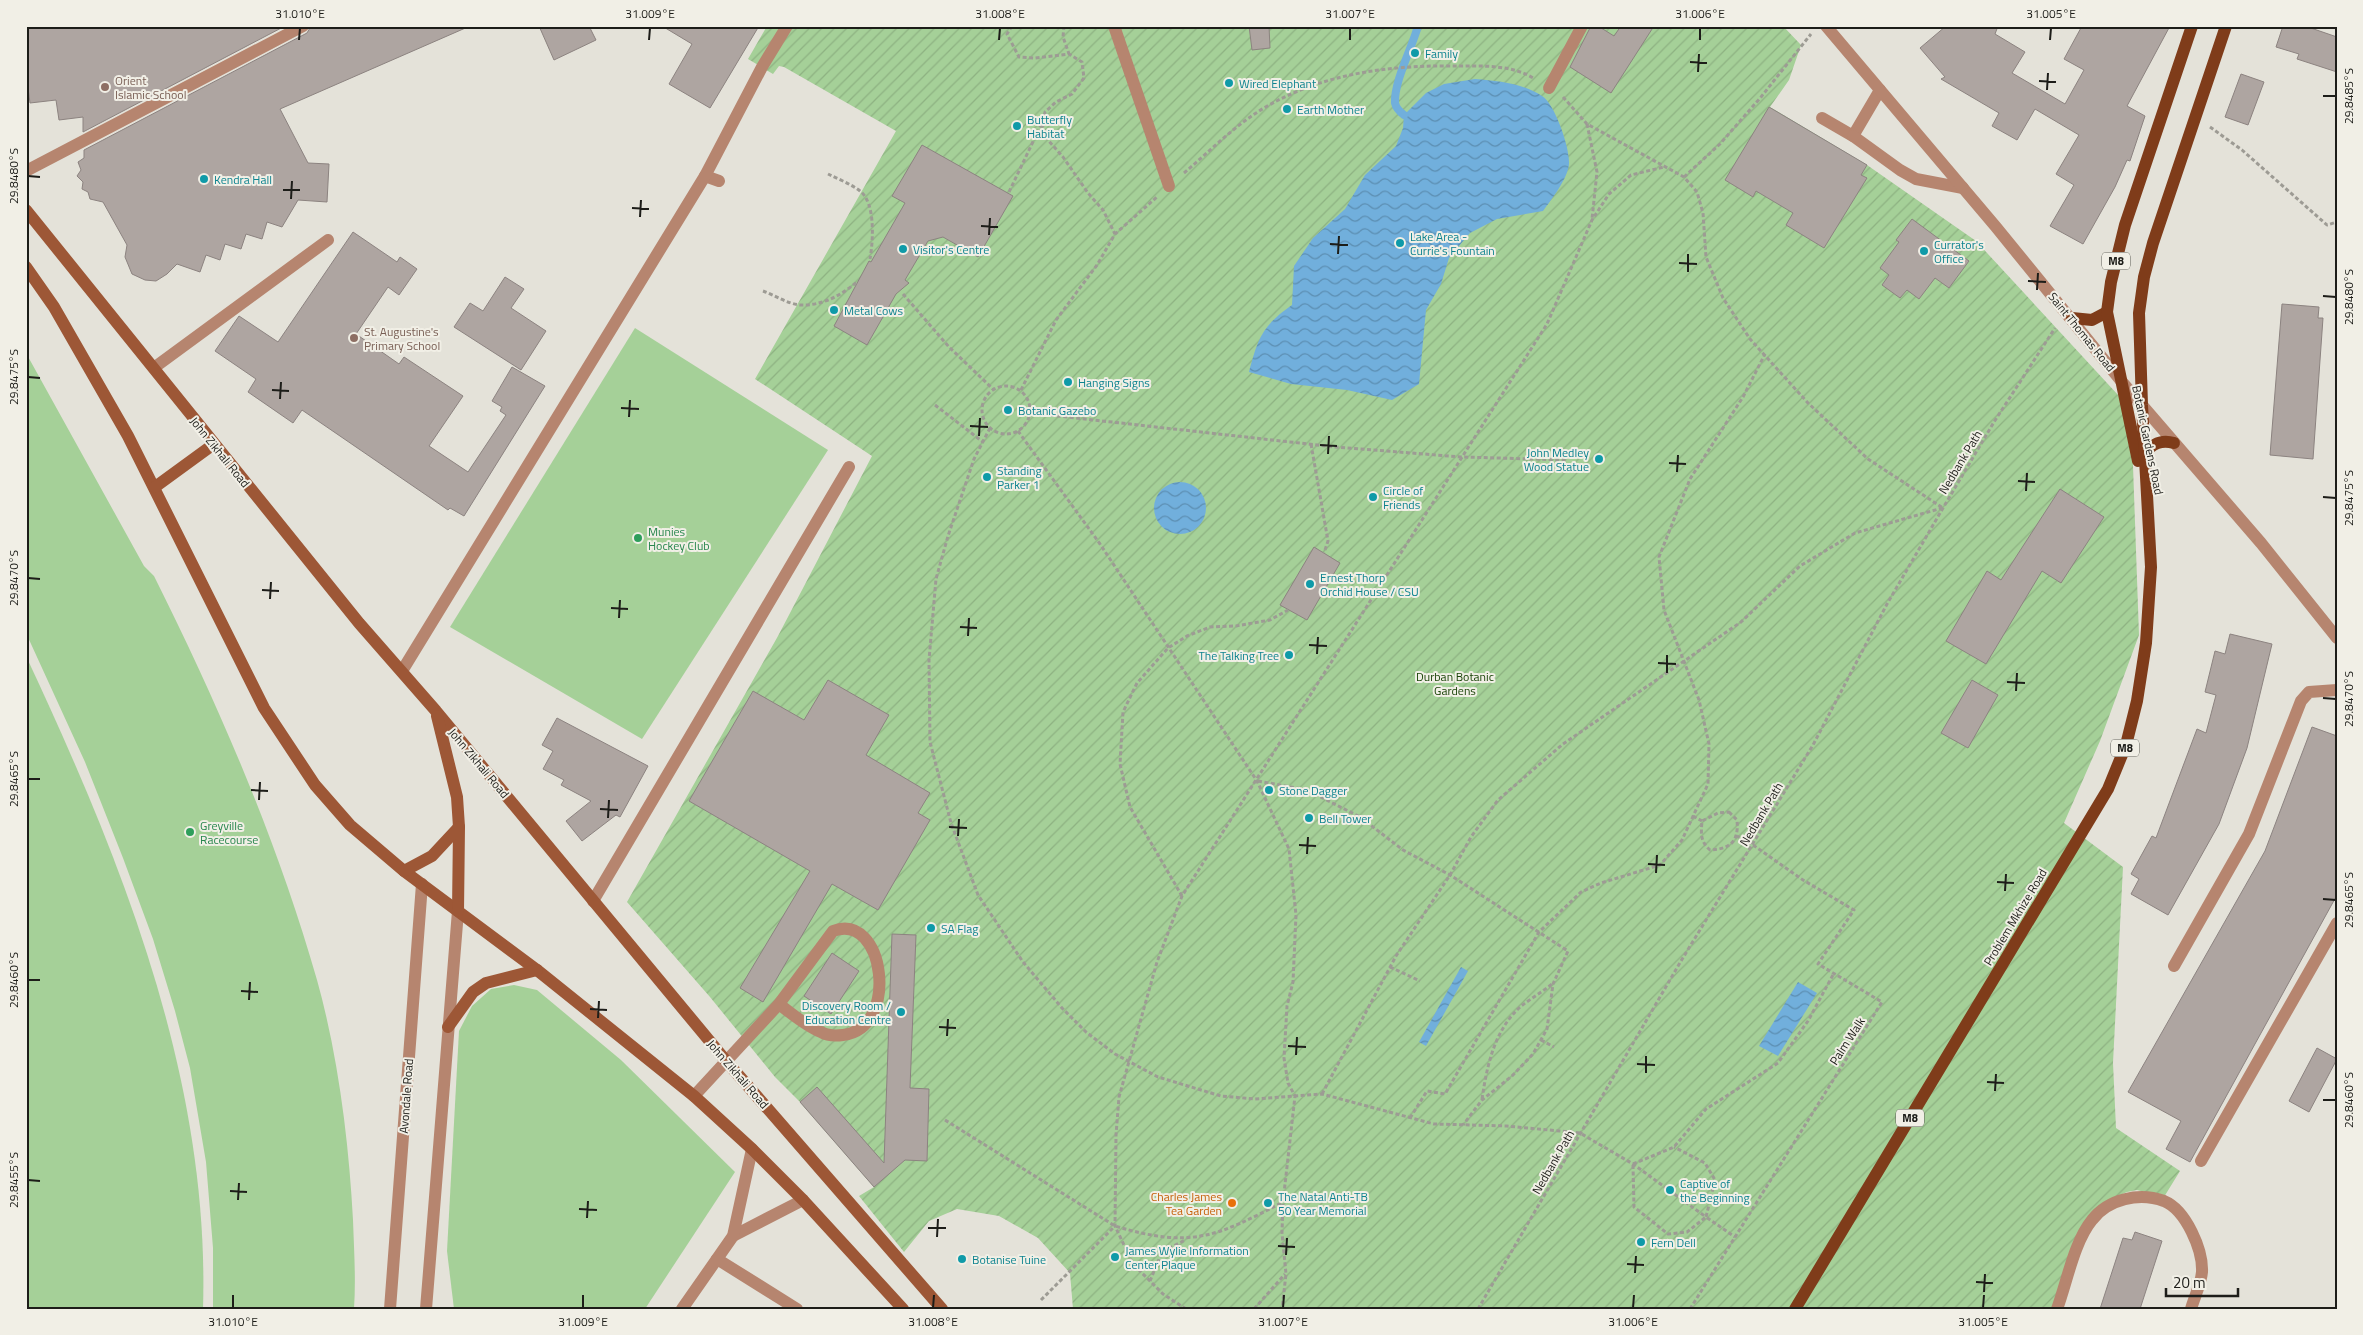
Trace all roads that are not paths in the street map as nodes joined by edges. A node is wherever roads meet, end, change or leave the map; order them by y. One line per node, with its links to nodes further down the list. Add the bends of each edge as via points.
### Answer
1 (303, 26): 12 (street)
2 (787, 26): 13 (street)
3 (1114, 26): 15 (street)
4 (1582, 26): 8 (street)
5 (1826, 26): 9 (street, Saint Thomas Road)
6 (2192, 26): 20 (main road, Botanic Gardens Road / M8, via 2125,226)
7 (2226, 26): 23 (main road, Botanic Gardens Road / M8, via 2144,277 2139,313)
8 (1549, 88)
9 (1880, 90): 11 (street); 16 (street, Saint Thomas Road)
10 (1822, 118): 11 (street)
11 (1853, 136): 16 (street, via 1916,179)
12 (26, 171)
13 (705, 176): 14 (street); 34 (street)
14 (719, 182)
15 (1169, 186)
16 (1963, 188): 21 (street, Saint Thomas Road)
17 (26, 210): 22 (main road, John Zikhali Road)
18 (328, 240): 22 (street)
19 (26, 267): 31 (main road, via 63,322)
20 (2107, 312): 21 (main road, via 2092,320); 24 (main road, Botanic Gardens Road / M8)
21 (2072, 318): 24 (street, Saint Thomas Road)
22 (155, 367): 28 (main road, John Zikhali Road)
23 (2141, 373): 24 (main road, via 2132,382); 25 (main road, Botanic Gardens Road / M8)
24 (2122, 382): 25 (street, Saint Thomas Road); 26 (main road, Botanic Gardens Road / M8)
25 (2142, 406): 26 (main road, via 2134,410); 27 (street, Saint Thomas Road); 29 (main road, Botanic Gardens Road / M8)
26 (2130, 418): 32 (main road, Botanic Gardens Road / M8)
27 (2174, 443): 29 (main road, via 2161,441); 33 (street, Saint Thomas Road)
28 (214, 444): 31 (main road); 34 (main road, John Zikhali Road)
29 (2144, 454): 32 (main road, Botanic Gardens Road / M8)
30 (848, 467): 40 (street)
31 (155, 487): 38 (main road, via 241,665 291,752 350,824)
32 (2147, 503): 62 (main road, Problem Mkhize Road / M8, via 2151,567 2146,644 2126,745 2108,789)
33 (2337, 638)
34 (402, 671): 36 (main road, John Zikhali Road)
35 (2337, 690): 43 (street, via 2309,692 2301,701 2249,834)
36 (436, 711): 37 (main road, via 455,788); 40 (main road, John Zikhali Road)
37 (459, 827): 38 (main road, via 432,856); 41 (main road)
38 (404, 871): 39 (main road)
39 (422, 884): 41 (main road); 55 (street, Avondale Road)
40 (593, 901): 47 (main road, John Zikhali Road)
41 (458, 911): 44 (main road); 46 (street)
42 (2337, 923): 50 (street)
43 (2174, 966)
44 (538, 970): 46 (main road, via 486,983 473,992); 48 (main road)
45 (779, 1004): 45 (street, via 821,1033 834,1036 860,1030 877,1004 880,989 876,956 868,941 848,928 833,931); 47 (street)
46 (448, 1027): 54 (street)
47 (727, 1062): 48 (street); 61 (main road, John Zikhali Road)
48 (694, 1096): 49 (main road)
49 (752, 1149): 51 (main road); 52 (street)
50 (2201, 1161)
51 (803, 1200): 52 (street); 60 (main road)
52 (733, 1236): 53 (street)
53 (717, 1259): 58 (street); 59 (street)
54 (428, 1287): 56 (street); 57 (street)
55 (390, 1309)
56 (426, 1309)
57 (436, 1309)
58 (682, 1309)
59 (797, 1309)
60 (902, 1309)
61 (942, 1309)
62 (1795, 1309)
63 (2057, 1309): 64 (street, via 2080,1242 2092,1220 2108,1206 2132,1196 2165,1202 2183,1218 2196,1238 2202,1272)
64 (2190, 1309)

